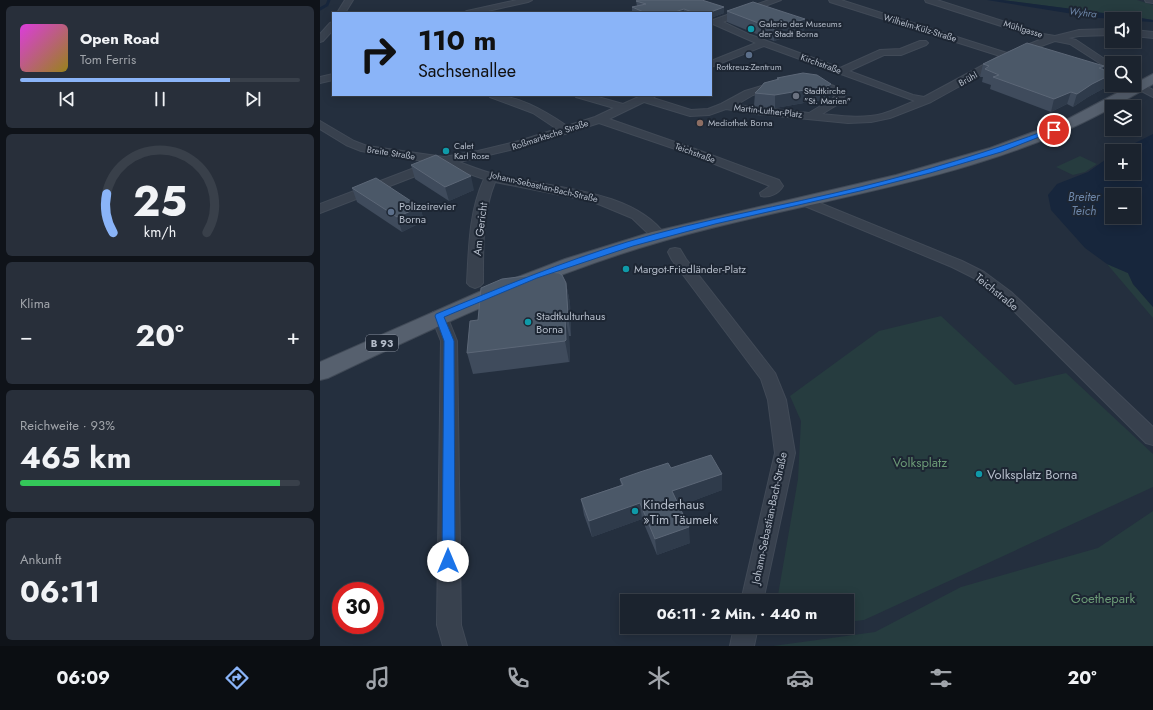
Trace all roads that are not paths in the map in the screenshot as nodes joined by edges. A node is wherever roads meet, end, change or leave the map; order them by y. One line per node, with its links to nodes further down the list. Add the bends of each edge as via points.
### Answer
1 (349, 0): 8 (street)
2 (528, 0): 9 (street)
3 (777, 0): 16 (street, Kirchstraße, via 716,22)
4 (832, 0): 18 (street, Wilhelm-Külz-Straße)
5 (929, 0): 14 (street, Mühlgasse, via 1041,36)
6 (1149, 0): 7 (street)
7 (1153, 1)
8 (342, 12)
9 (472, 12)
10 (332, 27): 15 (street)
11 (1105, 32): 14 (street, Brühl)
12 (1141, 34): 13 (street)
13 (1153, 35)
14 (1054, 37): 18 (street, Brühl); 19 (street, Mühlgasse, via 1073,42)
15 (320, 39)
16 (764, 43): 20 (street); 21 (street, Kirchstraße)
17 (923, 43): 21 (street, via 901,52 883,52)
18 (1008, 56): 28 (street, Brühl)
19 (1105, 63)
20 (712, 64)
21 (841, 71): 28 (street, Kirchstraße)
22 (332, 77): 23 (street)
23 (320, 80)
24 (1145, 85): 38 (main road, B 93, via 1066,124 999,150 928,172)
25 (497, 96): 34 (street, via 536,112)
26 (583, 96): 30 (street)
27 (648, 97): 29 (street, Martin-Luther-Platz, via 690,113 709,112); 30 (street, Roßmarktsche Straße)
28 (923, 100): 31 (street, Martin-Luther-Platz, via 908,108 871,119 848,120)
29 (725, 106): 31 (street, Martin-Luther-Platz); 31 (street, Martin-Luther-Platz, via 760,89 795,81 821,84 837,91 840,95 836,101)
30 (624, 108): 32 (street, Roßmarktsche Straße)
31 (811, 116)
32 (599, 119): 34 (street, Roßmarktsche Straße); 37 (street, Teichstraße, via 691,151 777,186)
33 (320, 124): 35 (street, Breite Straße, via 350,143 365,149)
34 (566, 130): 35 (street, Roßmarktsche Straße, via 478,156)
35 (444, 161): 36 (street, Johann-Sebastian-Bach-Straße); 39 (street)
36 (491, 177): 40 (street, Johann-Sebastian-Bach-Straße, via 595,198 637,215); 42 (street, Am Gericht, via 479,213)
37 (766, 193)
38 (805, 202): 40 (main road, B 93); 45 (street, Teichstraße, via 979,275 1006,295)
39 (320, 209)
40 (659, 236): 43 (main road, B 93, via 599,253 534,276)
41 (675, 252): 46 (street, Johann-Sebastian-Bach-Straße, via 770,377 777,400 785,452)
42 (475, 283)
43 (439, 316): 44 (main road, B 93); 48 (street, via 449,341 449,625)
44 (320, 372)
45 (1153, 438)
46 (754, 594)
47 (745, 634): 49 (street)
48 (455, 646)
49 (742, 646)

